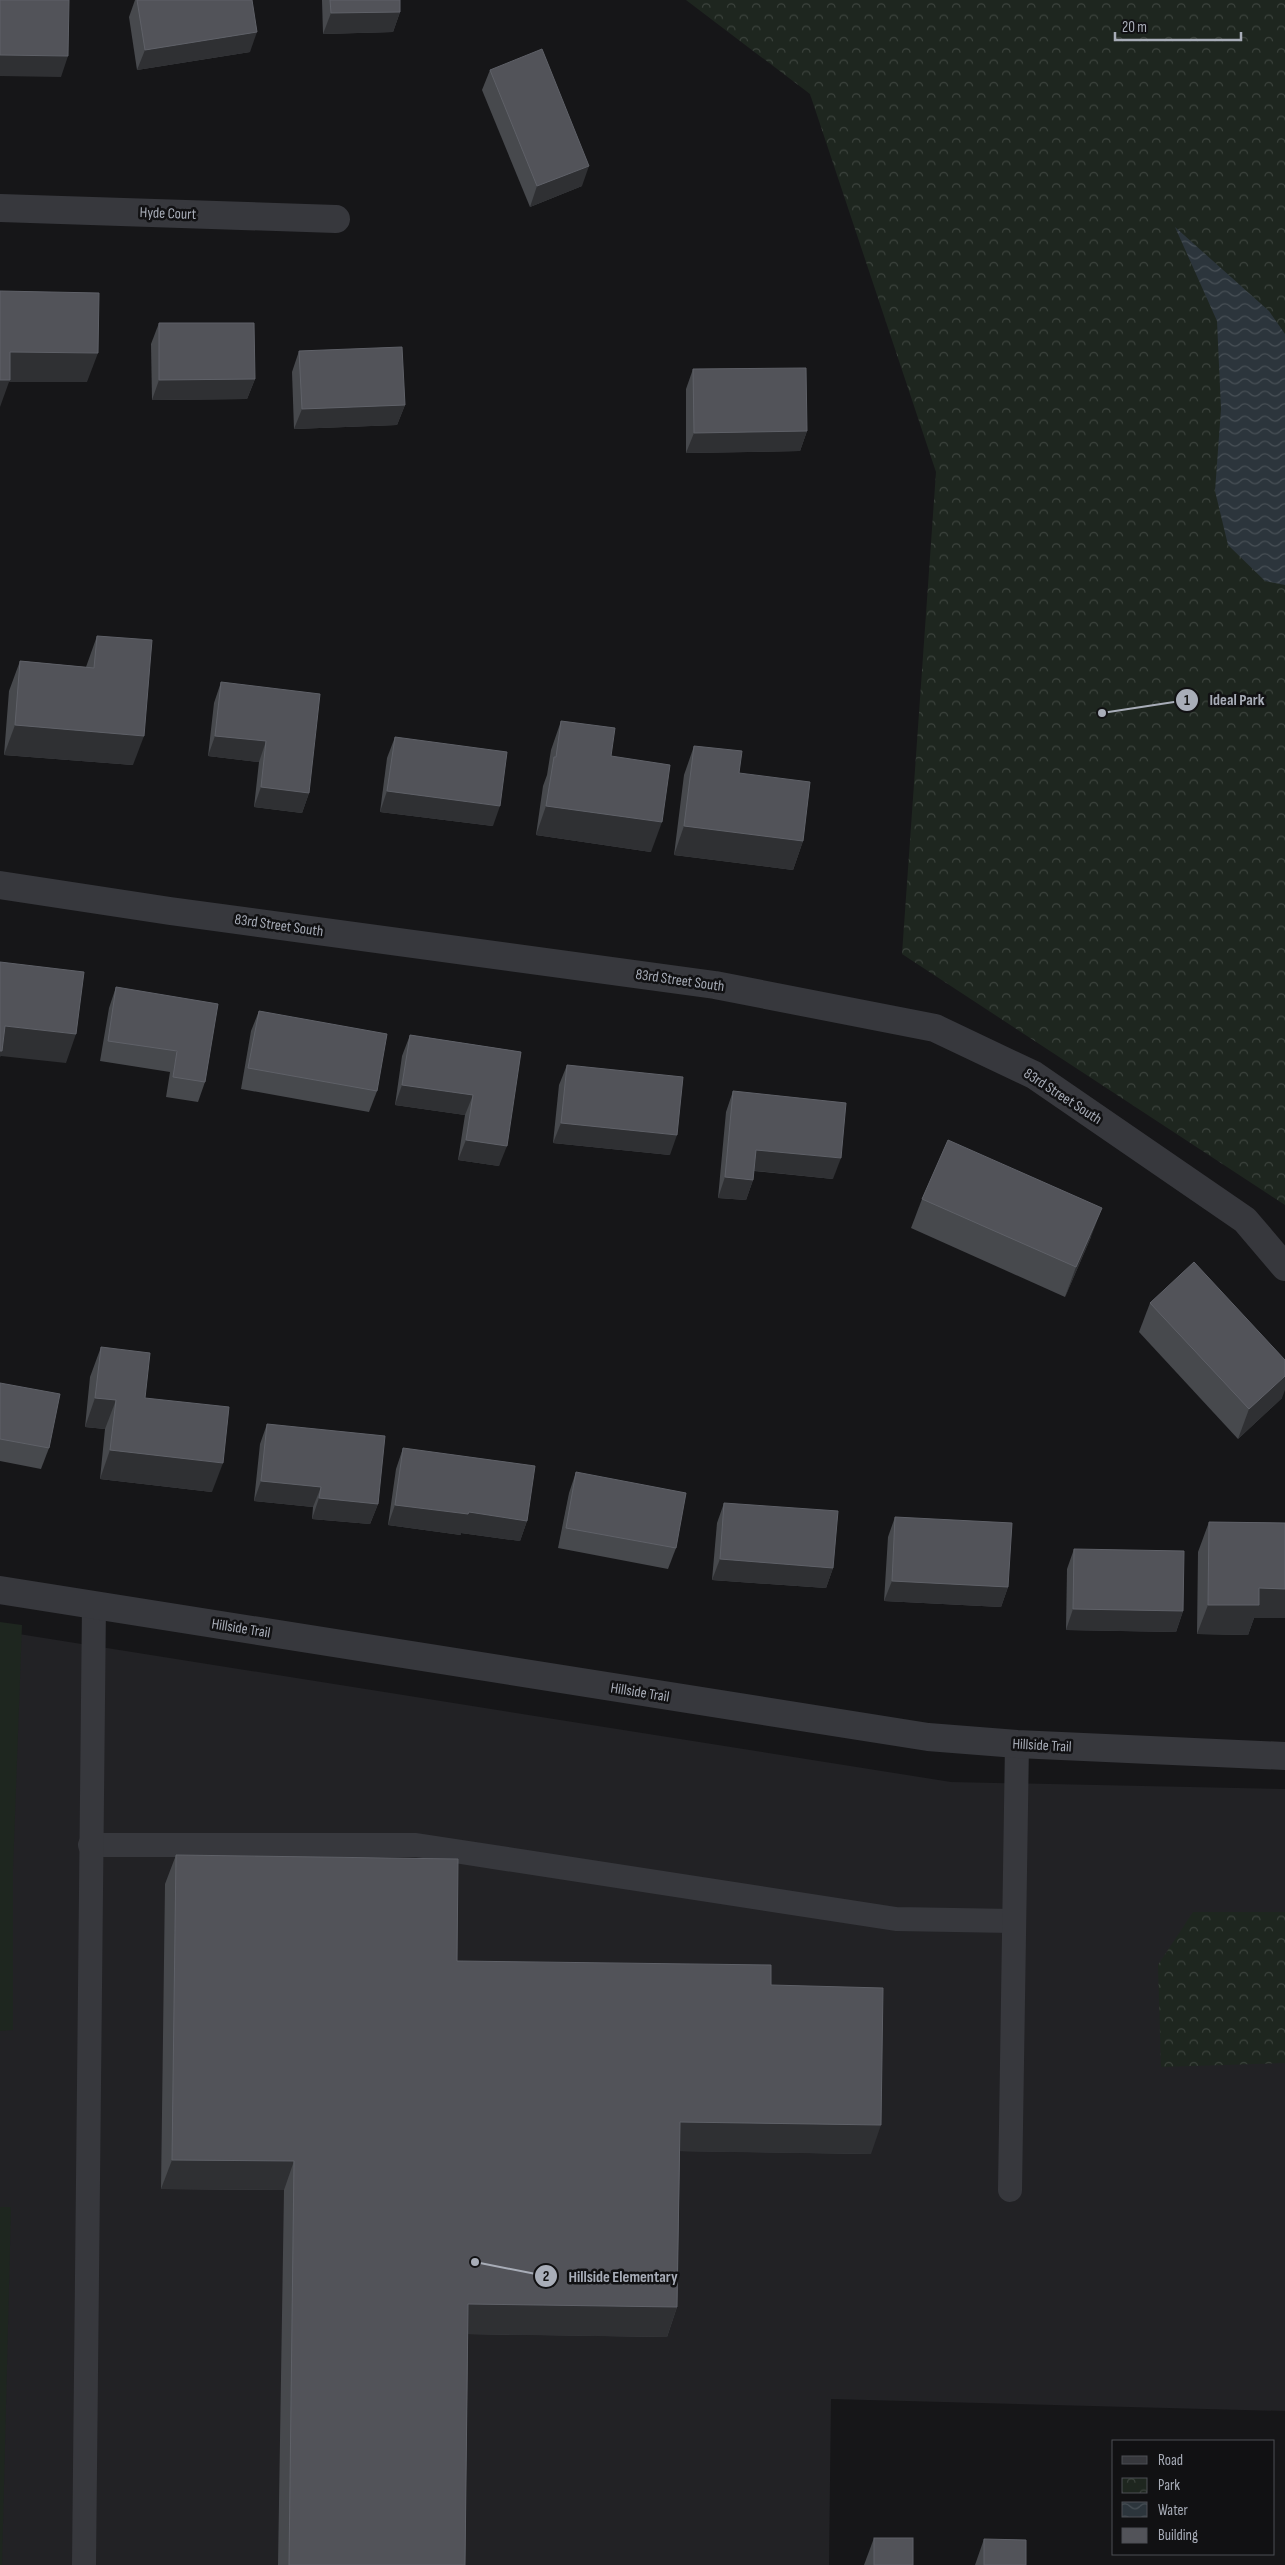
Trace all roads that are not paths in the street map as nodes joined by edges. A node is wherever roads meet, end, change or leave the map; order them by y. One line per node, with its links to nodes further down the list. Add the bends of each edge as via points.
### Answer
1 (0, 208): 2 (street, Hyde Court)
2 (336, 219)
3 (0, 885): 4 (street, 83rd Street South, via 715,985 935,1028 1034,1075 1245,1220)
4 (1285, 1267)
5 (0, 1590): 6 (street, Hillside Trail)
6 (94, 1604): 7 (street, Hillside Trail, via 854,1727); 9 (lane)
7 (1017, 1744): 8 (street, Hillside Trail); 10 (lane)
8 (1285, 1756)
9 (90, 1845): 10 (lane, via 416,1845 896,1919); 12 (lane)
10 (1013, 1921): 11 (lane)
11 (1010, 2190)
12 (84, 2565)

